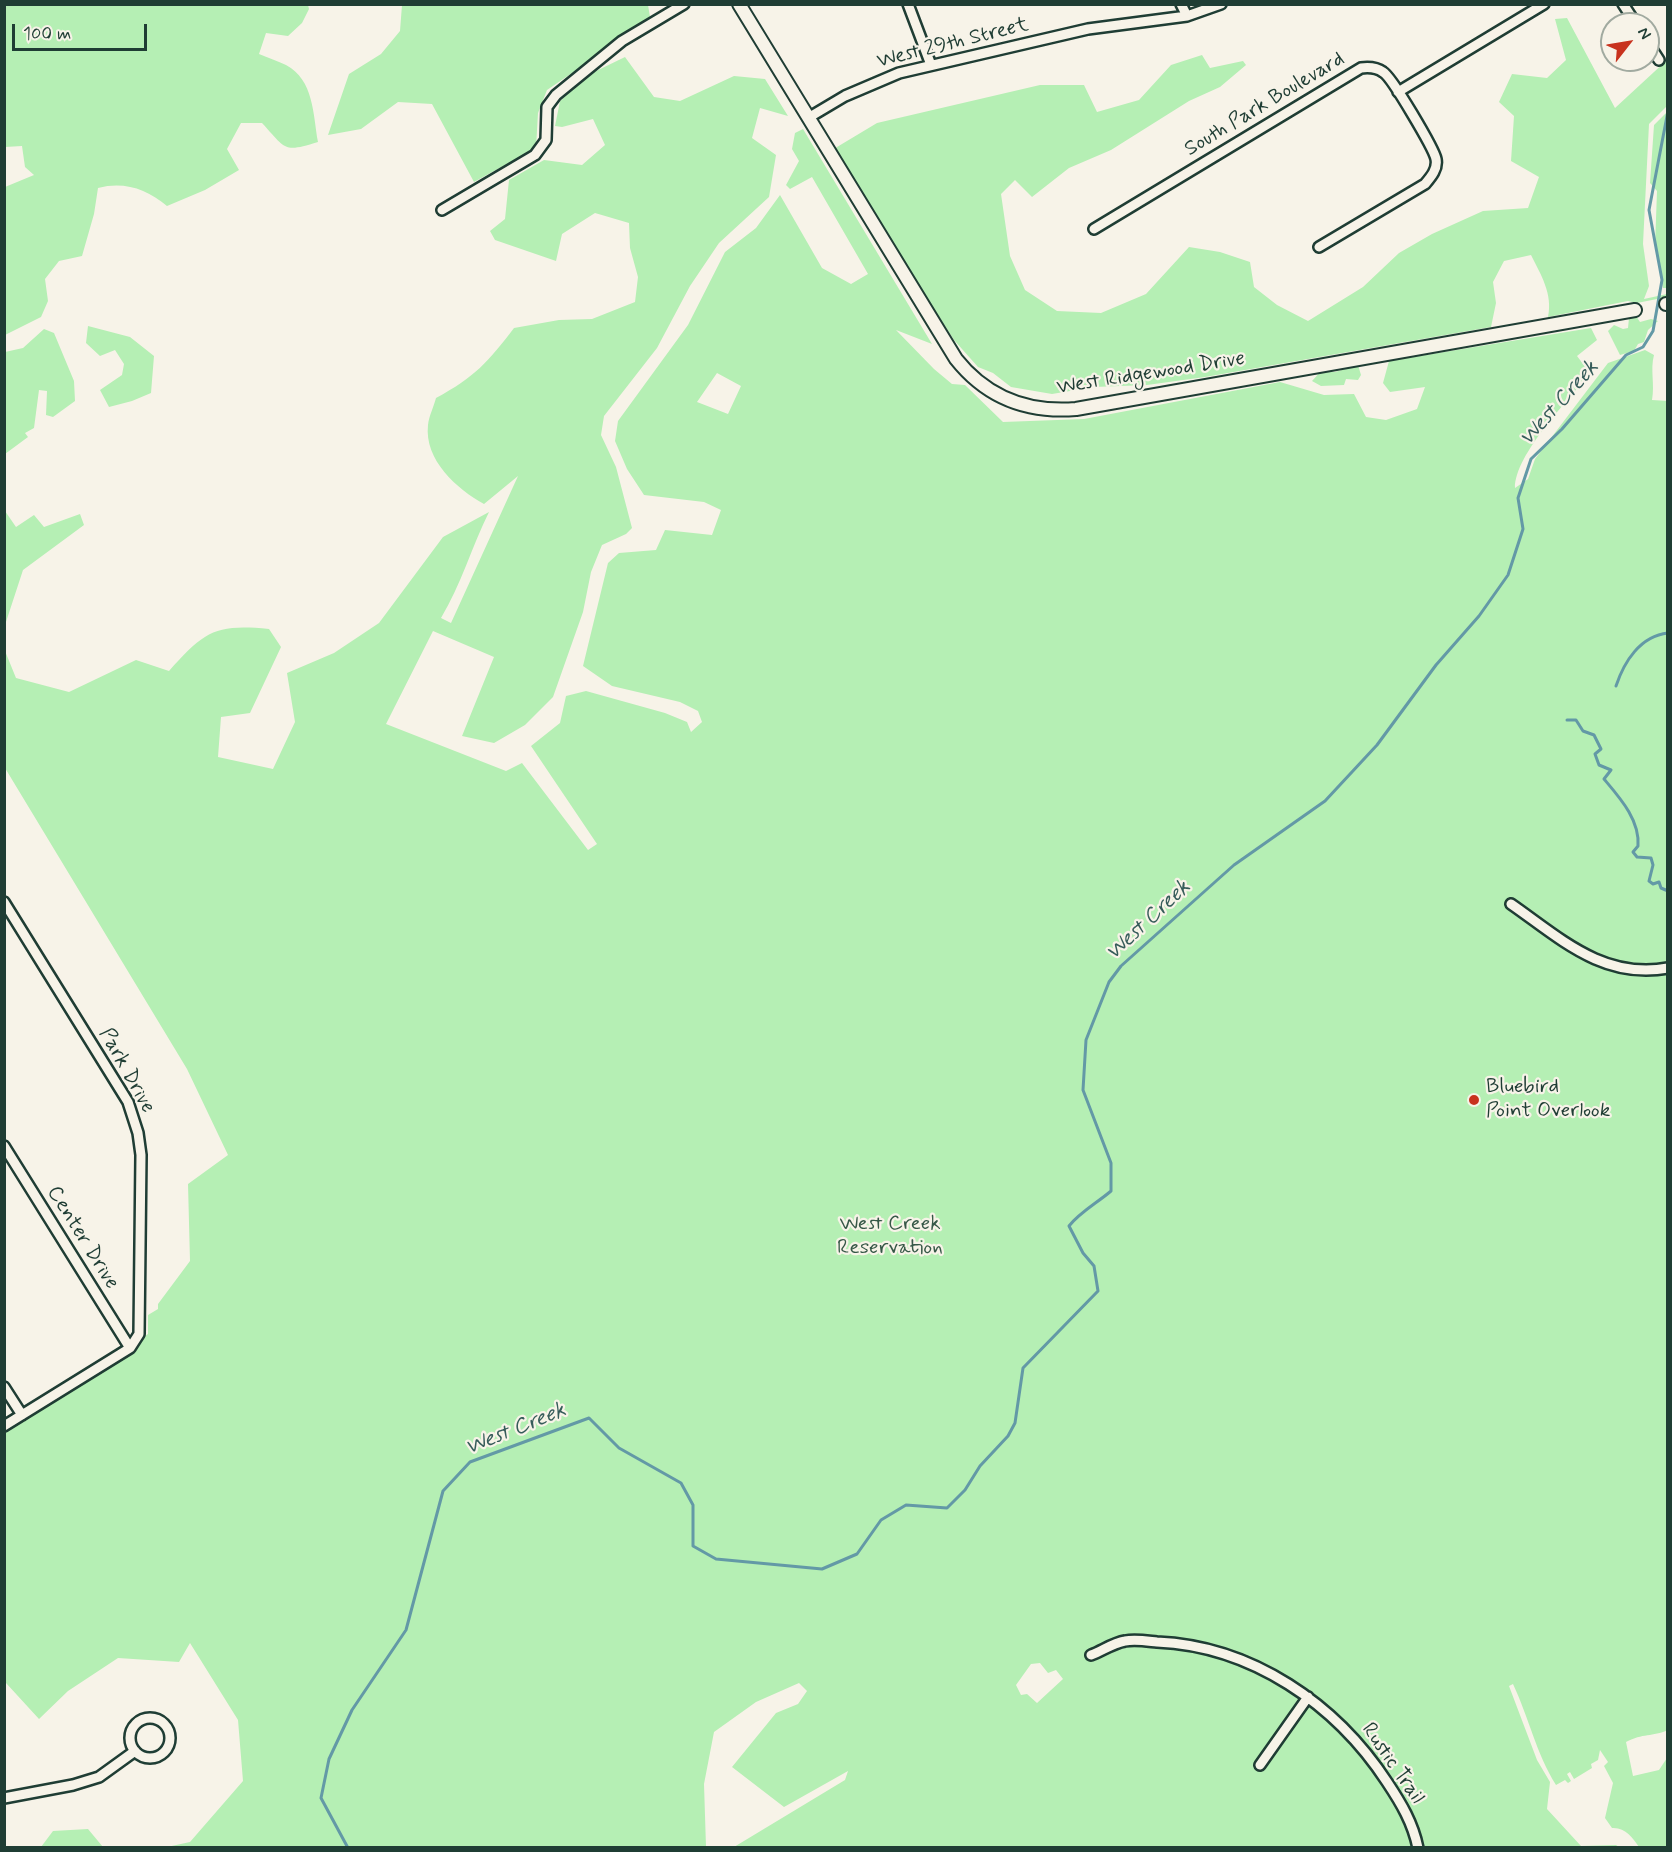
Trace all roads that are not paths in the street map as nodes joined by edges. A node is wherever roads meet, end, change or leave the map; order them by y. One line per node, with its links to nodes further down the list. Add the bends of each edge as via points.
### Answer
1 (684, 4): 11 (street, via 622,41 556,95 547,107 546,140 535,154)
2 (739, 4): 10 (street, West Ridgewood Drive)
3 (908, 4): 8 (street)
4 (1180, 4): 7 (street)
5 (1221, 4): 7 (street, West 29th Street)
6 (1544, 4): 9 (street)
7 (1187, 16): 8 (street, West 29th Street, via 1088,29)
8 (931, 65): 10 (street, West 29th Street, via 869,84)
9 (1398, 92): 12 (street, South Park Boulevard, via 1384,72 1361,68); 13 (street, South Park Boulevard, via 1437,160 1433,176)
10 (808, 118): 14 (street, West Ridgewood Drive, via 956,359 986,389 1025,407 1061,410 1098,405)
11 (442, 210)
12 (1094, 229)
13 (1319, 247)
14 (1635, 310)
15 (4, 902): 19 (street, Park Drive, via 128,1102 138,1133 139,1334)
16 (1511, 904): 17 (street, via 1598,962 1636,970)
17 (1668, 968)
18 (4, 1146): 19 (street, Center Drive)
19 (130, 1348): 21 (street)
20 (4, 1387): 21 (street)
21 (22, 1415): 22 (street)
22 (4, 1426)
23 (1091, 1655): 24 (street, Rustic Trail, via 1127,1640 1193,1646 1263,1670)
24 (1308, 1698): 26 (street); 28 (street, Rustic Trail, via 1344,1726 1373,1760 1409,1818)
25 (135, 1751): 25 (street, via 148,1758 162,1754 169,1741 165,1725 148,1719 137,1723 131,1733); 27 (street, via 99,1777)
26 (1260, 1765)
27 (4, 1798)
28 (1418, 1848)

